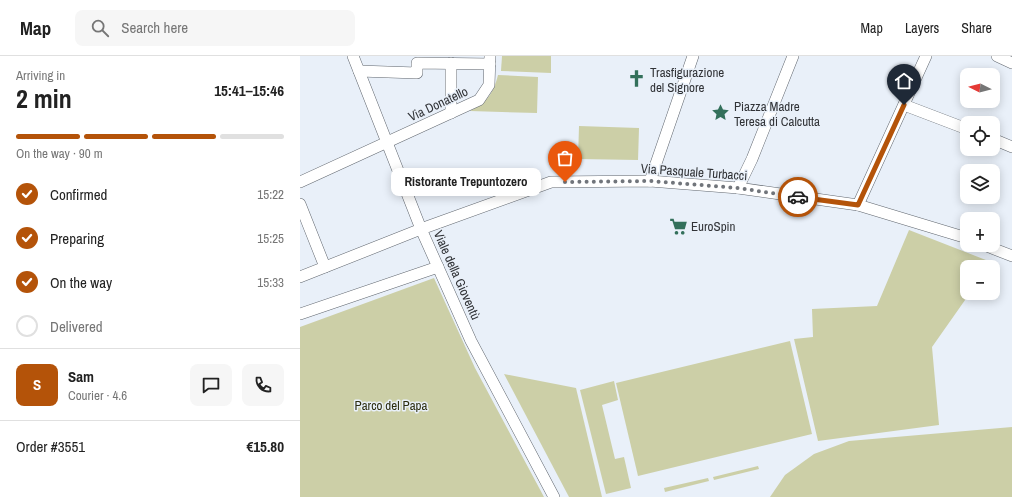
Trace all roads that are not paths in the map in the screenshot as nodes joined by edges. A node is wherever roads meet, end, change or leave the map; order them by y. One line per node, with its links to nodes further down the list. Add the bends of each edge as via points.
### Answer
1 (353, 56): 9 (street, Viale della Gioventù)
2 (693, 56): 16 (street)
3 (793, 56): 18 (street)
4 (926, 56): 10 (street)
5 (997, 56): 8 (street)
6 (490, 60): 7 (street); 11 (street, Via Donatello, via 489,85 479,100)
7 (451, 63): 9 (street, via 417,63 417,72); 11 (street)
8 (1012, 63)
9 (359, 71): 14 (street, Viale della Gioventù)
10 (904, 105): 12 (street); 20 (street)
11 (451, 113): 14 (street, Via Donatello)
12 (960, 126)
13 (1000, 142): 15 (street)
14 (387, 143): 17 (street, Via Donatello); 21 (street, Viale della Gioventù)
15 (1012, 147)
16 (650, 181): 18 (street, Via Pasquale Turbacci); 21 (street, Via Pasquale Turbacci, via 551,182)
17 (300, 182)
18 (738, 188): 20 (street, Via Pasquale Turbacci)
19 (300, 204): 25 (street)
20 (858, 205): 22 (street, Via Pasquale Turbacci)
21 (421, 229): 25 (street, Via Pasquale Turbacci); 26 (street, Viale della Gioventù)
22 (960, 236)
23 (1000, 251): 24 (street)
24 (1012, 256)
25 (325, 267): 27 (street, Via Pasquale Turbacci)
26 (438, 267): 28 (street); 29 (street, Viale della Gioventù, via 471,341)
27 (300, 277)
28 (300, 314)
29 (554, 497)

